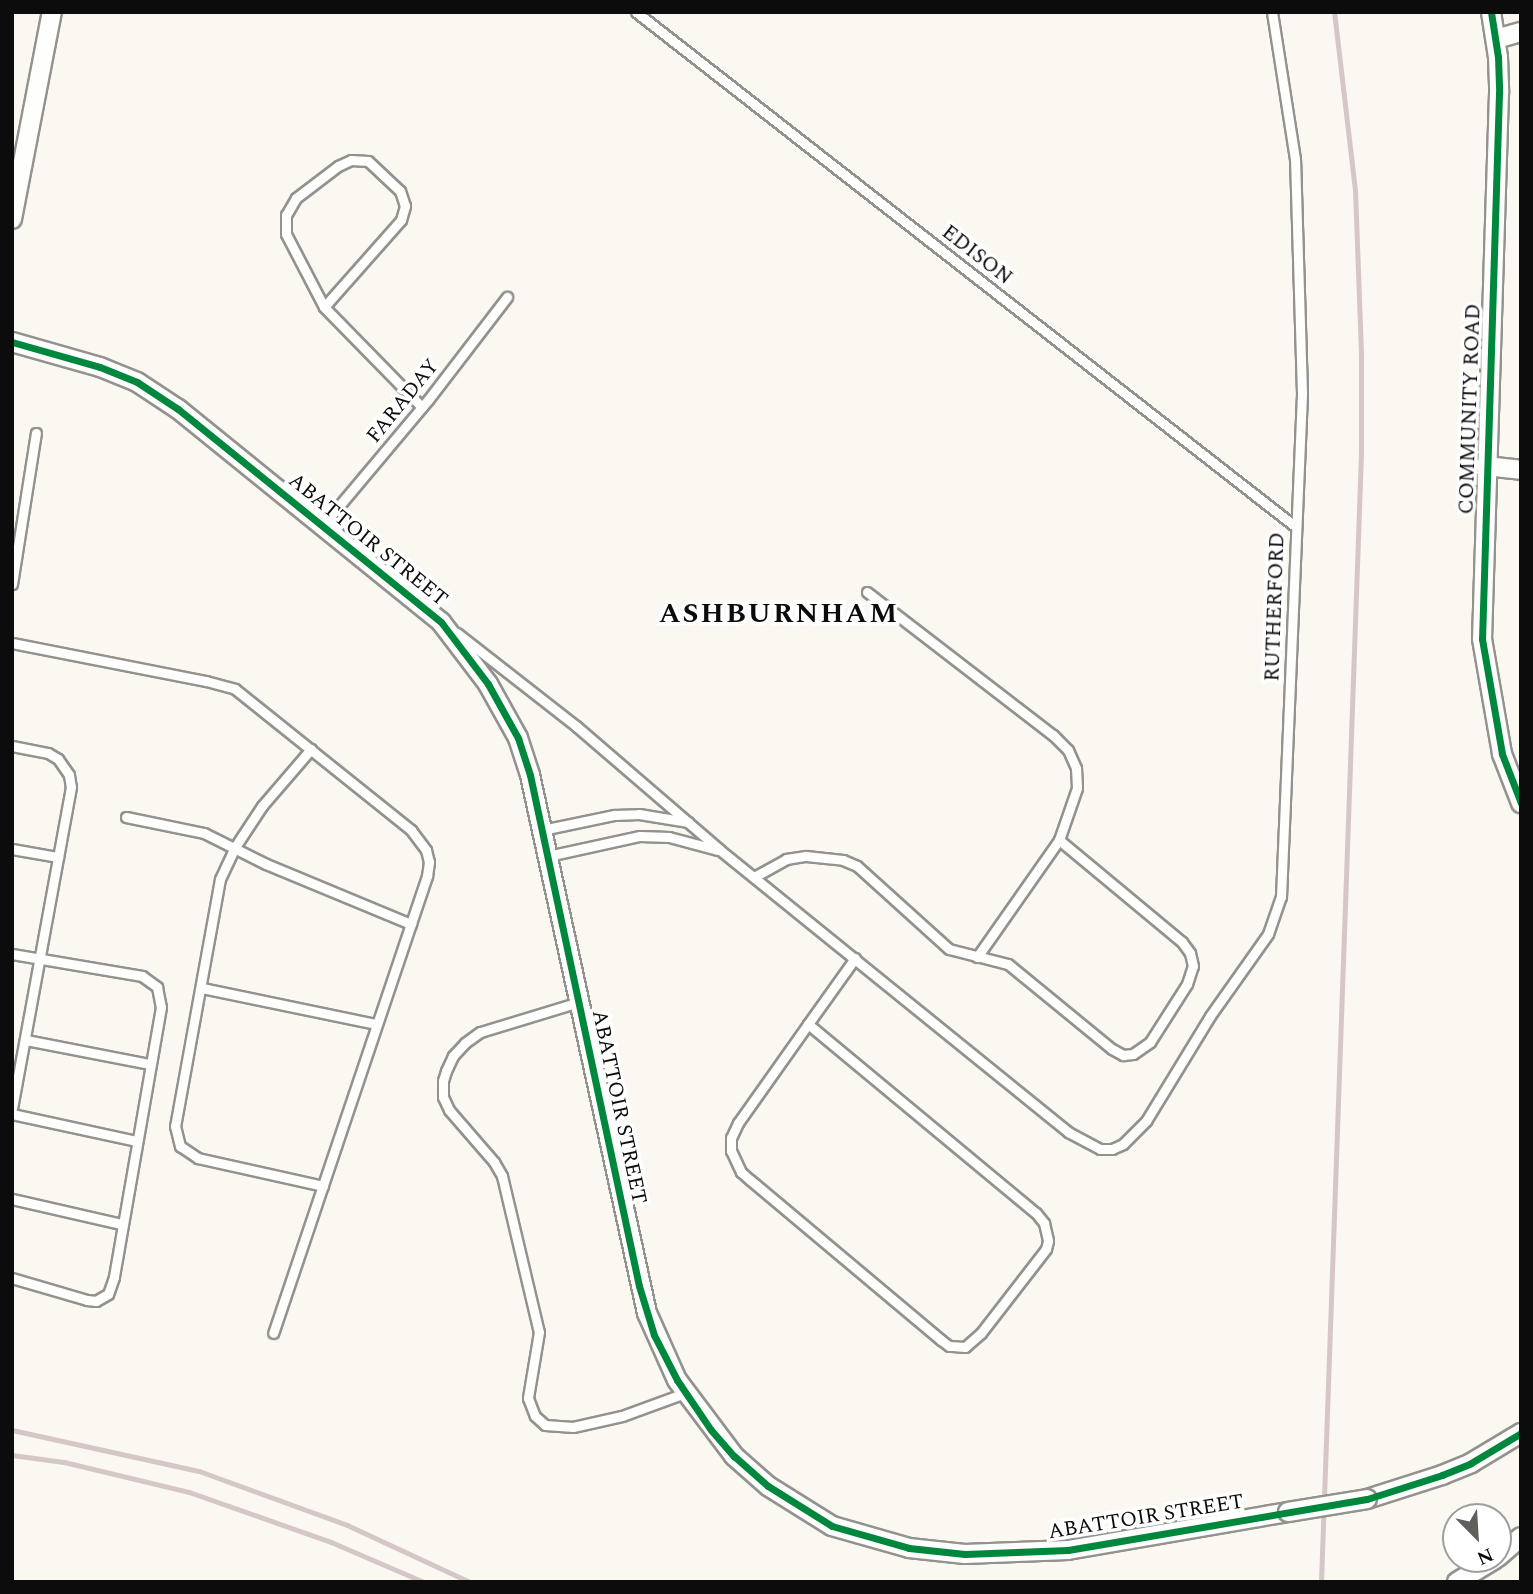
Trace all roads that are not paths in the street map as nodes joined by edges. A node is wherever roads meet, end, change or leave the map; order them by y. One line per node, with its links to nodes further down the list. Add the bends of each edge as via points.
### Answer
1 (51, 12): 7 (street)
2 (636, 12): 16 (lane, EDISON)
3 (1272, 12): 16 (lane, RUTHERFORD, via 1289,109 1298,200 1302,393)
4 (1491, 12): 6 (street, COMMUNITY ROAD)
5 (1521, 32): 6 (street)
6 (1496, 39): 13 (street, COMMUNITY ROAD, via 1499,93)
7 (12, 219)
8 (507, 298): 11 (lane, FARADAY)
9 (324, 307): 9 (lane, via 286,234 286,215 296,198 338,166 351,160 368,161 400,191 405,206 401,220); 11 (lane)
10 (12, 342): 15 (street, ABATTOIR STREET, via 100,366 137,382 178,409)
11 (422, 407): 15 (lane, FARADAY)
12 (36, 433): 17 (lane)
13 (1485, 467): 14 (street); 23 (street, COMMUNITY ROAD, via 1482,639 1495,724)
14 (1521, 470)
15 (323, 525): 19 (street, ABATTOIR STREET)
16 (1296, 527): 49 (lane, RUTHERFORD, via 1282,897 1268,934 1210,1016 1146,1121)
17 (12, 583)
18 (867, 592): 28 (lane, via 1068,751 1076,768 1077,788)
19 (441, 622): 26 (lane, ABATTOIR STREET, via 576,726); 27 (street, ABATTOIR STREET, via 488,684 513,728)
20 (12, 643): 22 (lane, via 225,685 246,696)
21 (12, 746): 33 (lane, via 48,753 69,775 71,787)
22 (311, 749): 29 (lane, via 262,806); 35 (lane, via 411,830 426,850 427,876)
23 (1515, 776): 24 (street, COMMUNITY ROAD)
24 (1521, 803)
25 (126, 817): 29 (lane, via 204,833)
26 (688, 822): 27 (lane, via 614,815); 31 (lane, ABATTOIR STREET)
27 (542, 830): 32 (street, ABATTOIR STREET)
28 (1059, 840): 37 (lane); 37 (lane, via 1190,953 1192,975 1150,1042 1123,1055 1008,964)
29 (235, 847): 35 (lane); 40 (lane, via 216,893)
30 (12, 849): 33 (lane)
31 (720, 850): 32 (lane, ABATTOIR STREET, via 669,837 640,836); 34 (lane, ABATTOIR STREET)
32 (548, 856): 41 (street, ABATTOIR STREET)
33 (58, 857): 39 (lane)
34 (754, 877): 37 (lane, via 786,859 843,860 857,866 949,949); 38 (lane, ABATTOIR STREET)
35 (411, 924): 42 (lane)
36 (12, 954): 39 (lane)
37 (977, 957)
38 (855, 958): 43 (lane); 49 (lane, ABATTOIR STREET, via 1068,1132 1100,1149)
39 (41, 960): 44 (lane); 45 (lane, via 132,974 158,988 161,1007)
40 (202, 988): 42 (lane); 50 (lane, via 175,1126 180,1146 198,1158)
41 (579, 1002): 55 (street, ABATTOIR STREET, via 639,1286 658,1342); 55 (lane, via 480,1032 465,1042 446,1071 443,1097 502,1176 539,1332 528,1398 535,1416 545,1425 573,1427 622,1416)
42 (376, 1024): 50 (lane)
43 (808, 1024): 43 (lane, via 738,1123 732,1138 735,1162 750,1180 941,1340 965,1347 1046,1249 1044,1223)
44 (26, 1040): 45 (lane); 46 (lane)
45 (149, 1064): 48 (lane)
46 (12, 1108)
47 (12, 1114): 48 (lane)
48 (137, 1141): 52 (lane)
49 (1112, 1149)
50 (323, 1186): 54 (lane)
51 (12, 1199): 52 (lane)
52 (121, 1224): 53 (lane, via 114,1277 103,1298 88,1300)
53 (12, 1278)
54 (273, 1333)
55 (685, 1393): 56 (street, ABATTOIR STREET, bridge, via 734,1456 794,1505 832,1526 870,1539 965,1554 1068,1550 1367,1499 1471,1463)
56 (1521, 1433)

